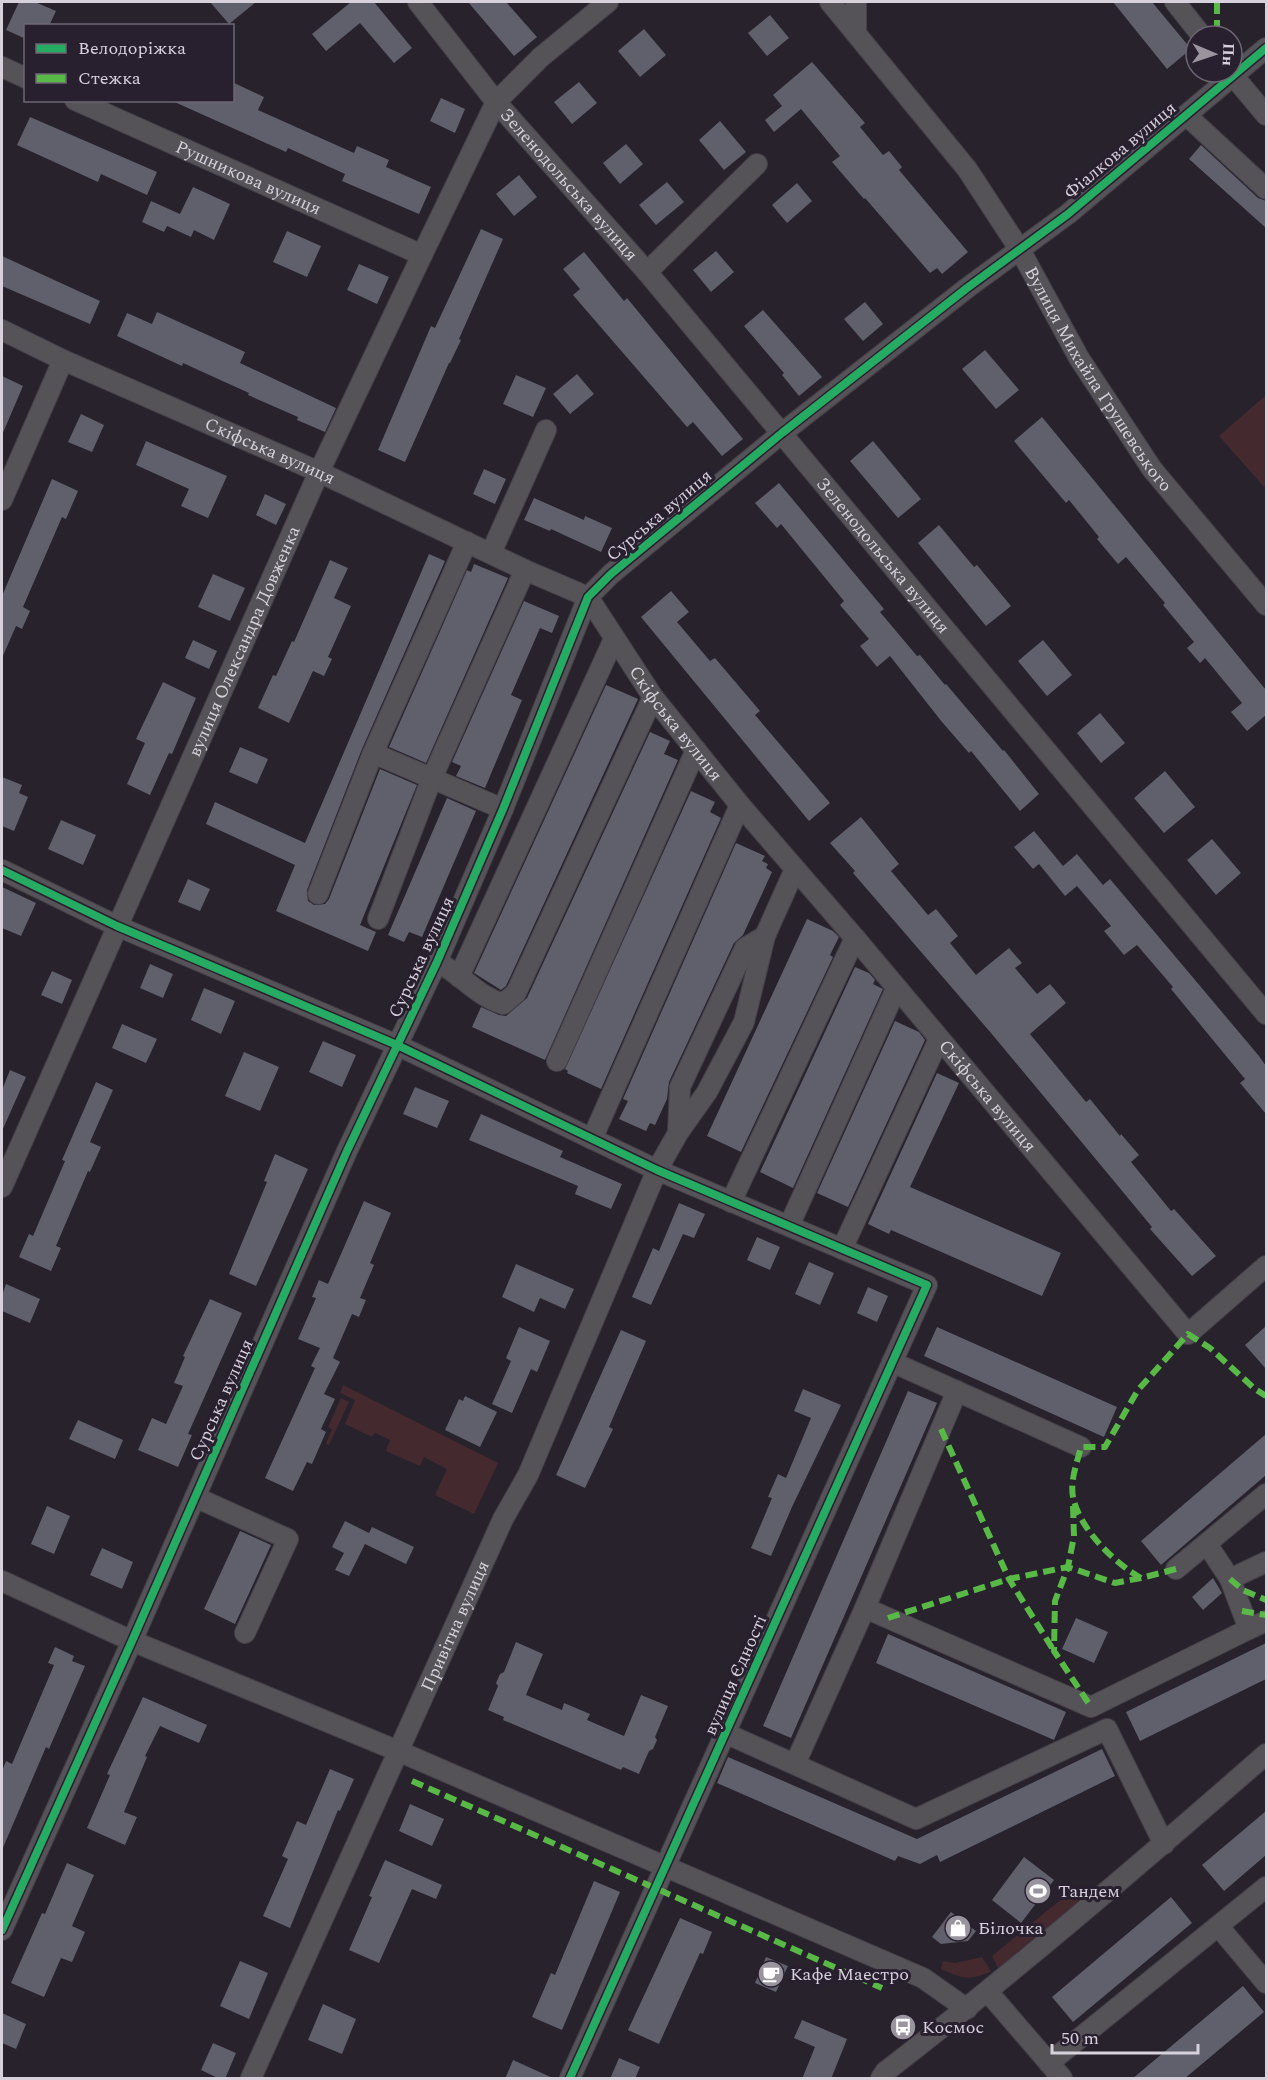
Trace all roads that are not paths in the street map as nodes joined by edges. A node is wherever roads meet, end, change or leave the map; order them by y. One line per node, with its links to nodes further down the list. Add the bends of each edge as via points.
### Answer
1 (418, 2): 15 (street, Зеленодольська вулиця)
2 (608, 2): 15 (street, Зеленодольська вулиця, via 541,57)
3 (830, 2): 7 (street, Вулиця Михайла Грушевського)
4 (856, 2): 7 (street)
5 (1175, 2): 6 (street)
6 (1192, 24)
7 (856, 32): 20 (street, Вулиця Михайла Грушевського, via 966,169)
8 (1266, 48): 9 (street, Фіалкова вулиця)
9 (1244, 64)
10 (2, 67): 11 (street)
11 (24, 77)
12 (1220, 84): 16 (street, Фіалкова вулиця)
13 (1239, 84): 17 (street)
14 (79, 102): 21 (street, Рушникова вулиця)
15 (496, 102): 21 (street, вулиця Олександра Довженка); 22 (street, Зеленодольська вулиця)
16 (1186, 115): 19 (street); 20 (street, Фіалкова вулиця)
17 (1266, 116)
18 (757, 164): 22 (street)
19 (1266, 189)
20 (1020, 250): 26 (street, Сурська вулиця); 33 (street, Вулиця Михайла Грушевського, via 1079,358 1152,469)
21 (422, 255): 27 (street, вулиця Олександра Довженка)
22 (647, 272): 26 (street, Зеленодольська вулиця)
23 (2, 330): 24 (street, Скіфська вулиця)
24 (63, 360): 27 (street, Скіфська вулиця); 28 (street)
25 (546, 430): 30 (street)
26 (782, 433): 32 (street, Сурська вулиця); 51 (street, Зеленодольська вулиця)
27 (319, 472): 29 (street, Скіфська вулиця); 45 (street, вулиця Олександра Довженка)
28 (2, 500)
29 (467, 542): 30 (street, Скіфська вулиця); 37 (street)
30 (491, 553): 31 (street, Скіфська вулиця)
31 (525, 570): 32 (street, Скіфська вулиця); 38 (street)
32 (588, 597): 34 (street, Скіфська вулиця); 40 (street, Сурська вулиця)
33 (1266, 605)
34 (614, 639): 35 (street, Скіфська вулиця); 49 (street)
35 (653, 697): 36 (street, Скіфська вулиця); 49 (street, via 516,993 503,1004 487,999)
36 (696, 750): 39 (street, Скіфська вулиця); 54 (street)
37 (373, 753): 38 (street); 43 (street)
38 (432, 778): 40 (street); 44 (street)
39 (740, 805): 41 (street, Скіфська вулиця); 56 (street)
40 (503, 809): 48 (street, Сурська вулиця)
41 (795, 869): 46 (street, Привітна вулиця); 47 (street, Скіфська вулиця)
42 (2, 870): 45 (street)
43 (318, 894)
44 (378, 919)
45 (117, 926): 53 (street); 58 (street, вулиця Олександра Довженка)
46 (765, 936): 55 (street, Привітна вулиця, via 744,1022 707,1092); 55 (street, via 745,948 680,1087)
47 (855, 938): 50 (street, Скіфська вулиця); 59 (street)
48 (437, 962): 49 (street); 53 (street, Сурська вулиця)
49 (459, 977)
50 (896, 989): 52 (street, Скіфська вулиця); 60 (street)
51 (1266, 1014)
52 (939, 1039): 61 (street); 62 (street, Скіфська вулиця, via 1188,1334)
53 (397, 1045): 56 (street); 67 (street, Сурська вулиця)
54 (557, 1060)
55 (678, 1133): 57 (street, Привітна вулиця)
56 (592, 1138): 57 (street)
57 (657, 1170): 59 (street); 80 (street, Привітна вулиця, via 528,1474 503,1519)
58 (2, 1187)
59 (731, 1202): 60 (street)
60 (789, 1226): 61 (street)
61 (842, 1249): 63 (street, вулиця Єдності, via 927,1285)
62 (1266, 1266)
63 (892, 1362): 64 (street); 79 (street, вулиця Єдності)
64 (957, 1391): 65 (street); 73 (street)
65 (1081, 1447)
66 (1266, 1494): 68 (street)
67 (195, 1497): 75 (street, via 288,1539); 76 (street, Сурська вулиця)
68 (1207, 1544): 70 (street); 71 (street)
69 (1266, 1562): 71 (street)
70 (1176, 1569)
71 (1230, 1579): 74 (street)
72 (2, 1581): 76 (street)
73 (865, 1608): 77 (street); 82 (street)
74 (1258, 1625): 77 (street)
75 (245, 1633)
76 (132, 1641): 80 (street); 87 (street, Сурська вулиця)
77 (1091, 1707): 78 (street)
78 (1107, 1728): 82 (street, via 916,1820); 83 (street)
79 (725, 1733): 82 (street); 84 (street, вулиця Єдності)
80 (398, 1751): 84 (street); 92 (street, Привітна вулиця)
81 (1266, 1754): 83 (street)
82 (795, 1764)
83 (1164, 1844): 89 (street)
84 (665, 1866): 90 (street, via 923,1978); 93 (street, вулиця Єдності)
85 (1266, 1887): 86 (street)
86 (1219, 1927): 88 (street); 91 (street)
87 (2, 1930)
88 (1266, 1983)
89 (988, 1992): 90 (street); 91 (street)
90 (967, 2009): 94 (street)
91 (1057, 2074)
92 (251, 2079)
93 (570, 2079)
94 (881, 2079)

